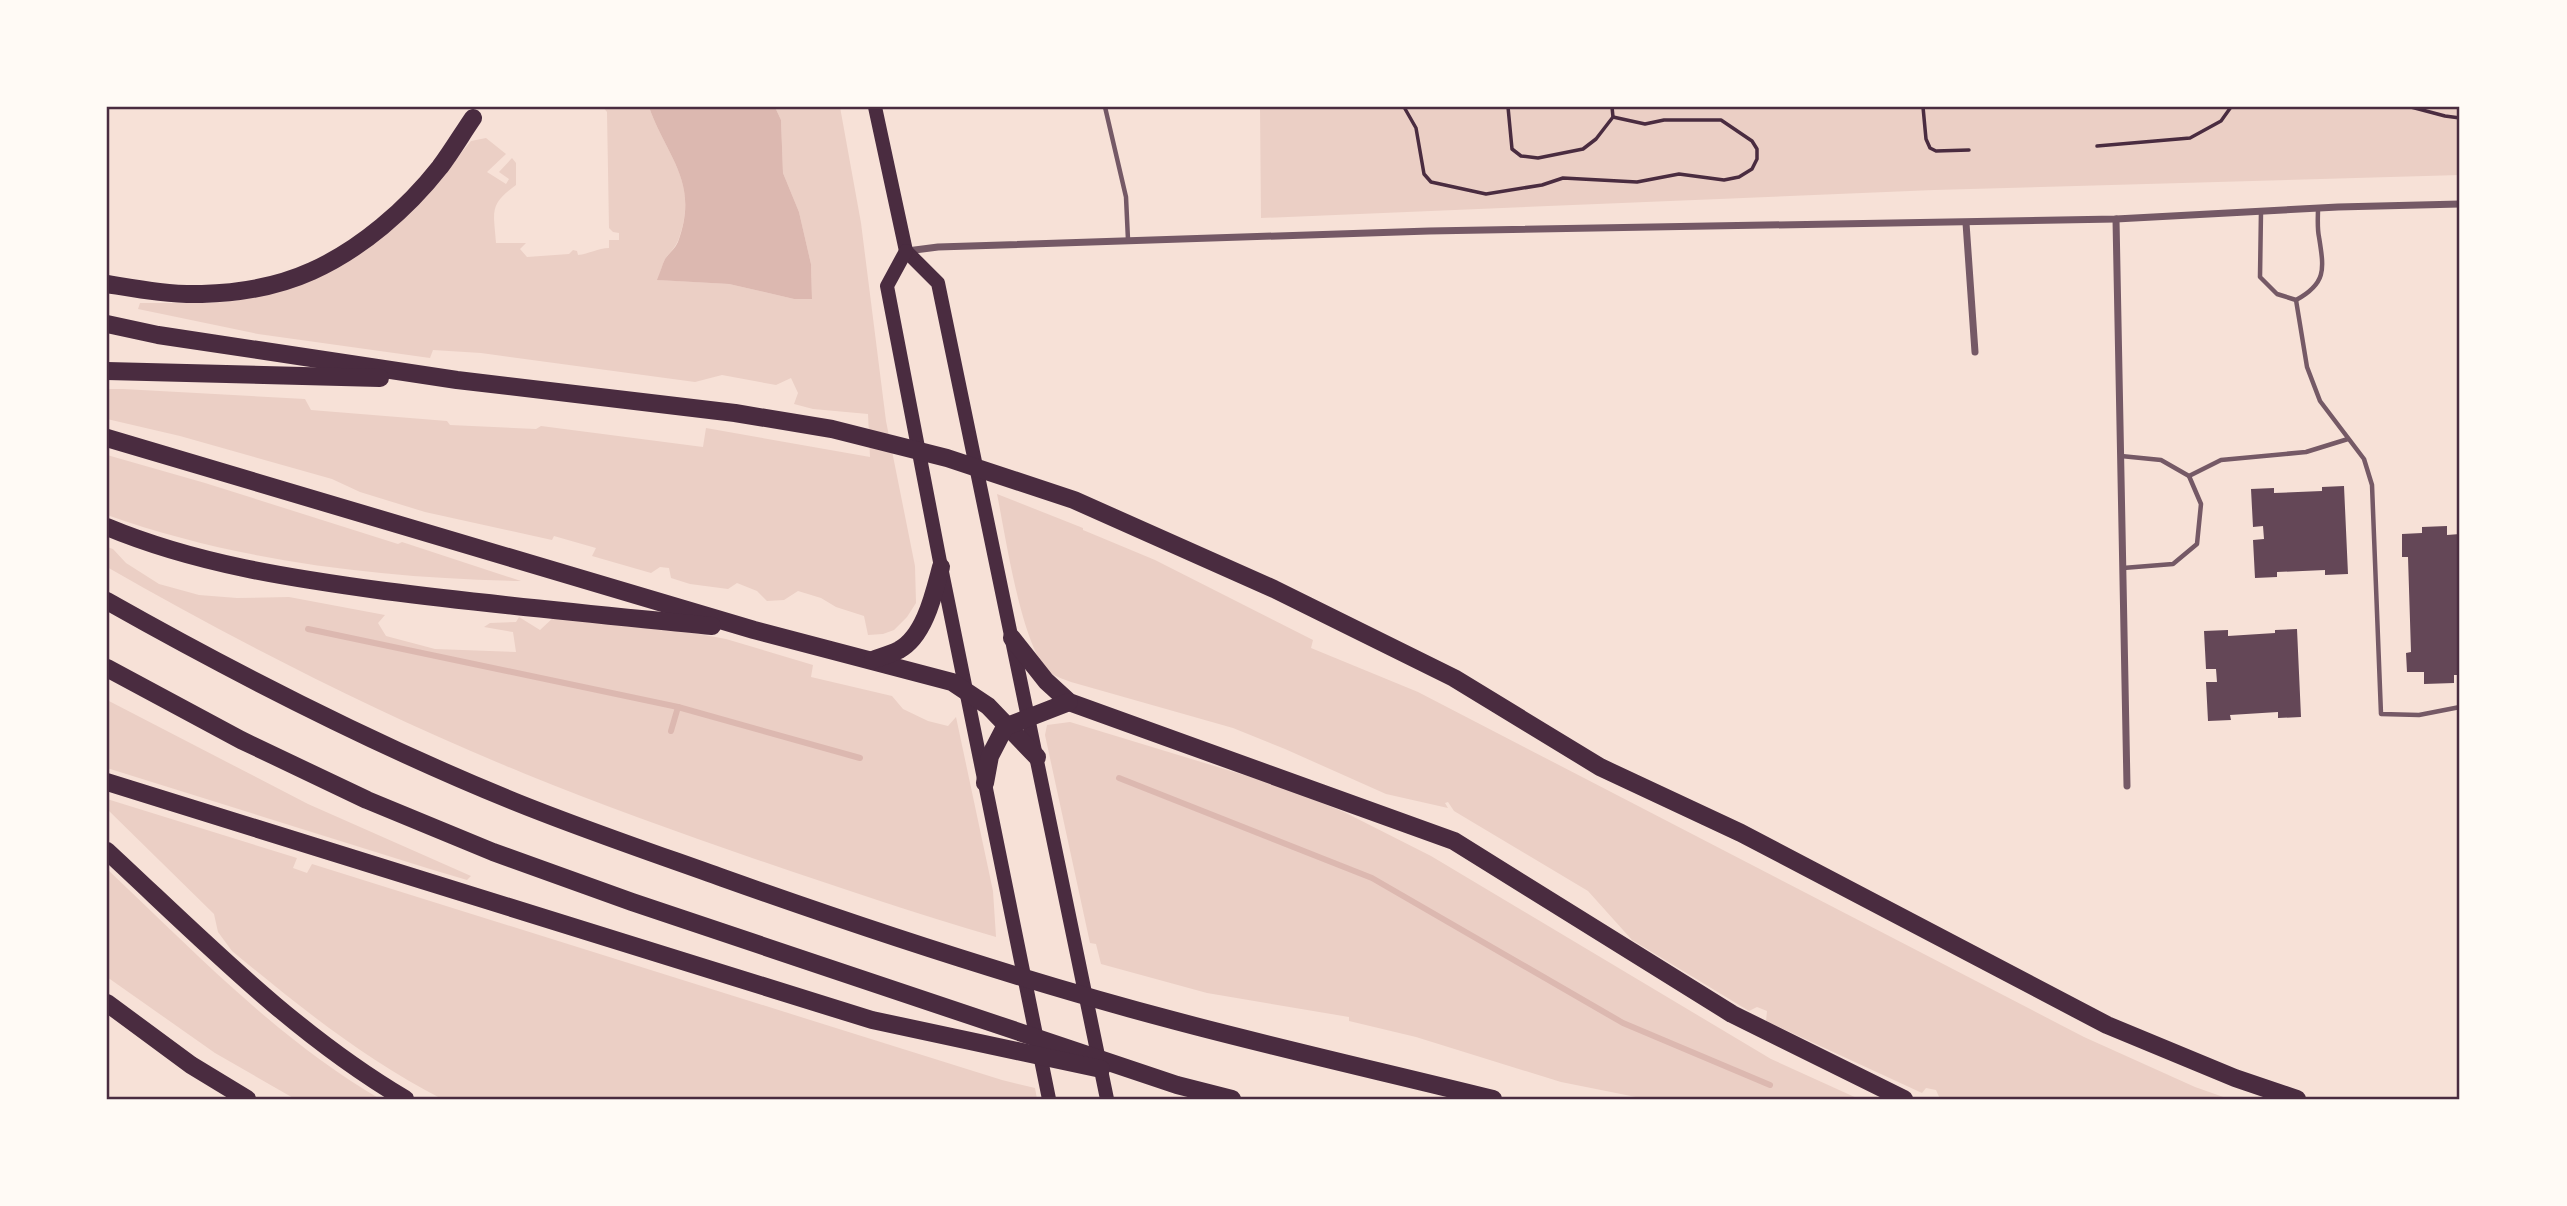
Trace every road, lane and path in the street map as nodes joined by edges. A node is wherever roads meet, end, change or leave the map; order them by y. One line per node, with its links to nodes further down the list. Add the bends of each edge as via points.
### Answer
1 (875, 107): 20 (main road)
2 (1105, 107): 19 (lane, via 1126,197)
3 (1404, 107): 9 (path, via 1416,128 1424,174 1431,182 1486,194 1542,186 1563,178 1637,182 1679,174 1724,180 1752,169 1757,159 1752,141 1721,120 1645,124)
4 (1508, 107): 9 (path, via 1512,149 1521,156 1538,158 1583,149)
5 (1612, 107): 9 (path)
6 (1923, 107): 13 (path, via 1930,148)
7 (2231, 107): 12 (path, via 2221,121 2190,138)
8 (2411, 107): 11 (path)
9 (1613, 117)
10 (473, 118): 21 (highway, via 439,168 399,211 361,242 312,271 264,286 202,294)
11 (2460, 118)
12 (2097, 146)
13 (1969, 150)
14 (2460, 204): 15 (street)
15 (2318, 208): 16 (street); 22 (lane, via 2324,262 2320,281)
16 (2261, 211): 17 (street); 22 (lane, via 2260,277 2277,294)
17 (2116, 219): 18 (street); 29 (street)
18 (1966, 223): 19 (street, via 1429,231); 24 (street)
19 (1128, 241): 20 (street)
20 (906, 251): 32 (main road, via 887,286); 36 (main road, via 938,283)
21 (107, 284)
22 (2296, 300): 28 (lane, via 2307,367 2320,401)
23 (107, 324): 26 (highway)
24 (1975, 352)
25 (107, 371): 26 (highway)
26 (457, 380): 58 (highway, via 832,429 947,458 1074,500 1274,589 1454,678 1600,767 1741,833 2107,1024)
27 (107, 438): 35 (highway)
28 (2348, 439): 30 (lane, via 2306,452 2221,460); 41 (lane, via 2364,459 2372,485 2381,714 2419,715)
29 (2121, 456): 30 (lane, via 2161,460); 33 (street)
30 (2189, 476): 33 (lane, via 2201,504 2197,544 2173,564)
31 (107, 527): 35 (highway, via 204,560 322,583)
32 (941, 567): 37 (highway, via 919,629 902,649); 39 (main road)
33 (2123, 568): 47 (street)
34 (107, 601): 56 (highway, via 218,663 513,801 822,913 1177,1021)
35 (754, 630): 37 (highway)
36 (1012, 638): 40 (highway, via 1045,681); 42 (main road)
37 (873, 660): 39 (highway)
38 (107, 668): 50 (highway, via 241,740 367,800 493,852)
39 (966, 690): 43 (highway); 46 (main road)
40 (1069, 702): 42 (highway); 57 (highway, via 1454,841 1732,1014)
41 (2460, 708)
42 (1028, 716): 43 (highway); 44 (main road)
43 (1005, 726): 44 (highway); 46 (highway, via 990,756)
44 (1037, 757): 54 (main road)
45 (107, 782): 50 (highway, via 872,1020)
46 (985, 783): 53 (main road)
47 (2127, 786)
48 (107, 851): 52 (highway, via 286,1016)
49 (107, 1003): 51 (highway, via 191,1065)
50 (1177, 1085): 55 (highway)
51 (247, 1099)
52 (405, 1099)
53 (1049, 1099)
54 (1107, 1099)
55 (1232, 1099)
56 (1493, 1099)
57 (1904, 1099)
58 (2297, 1099)

